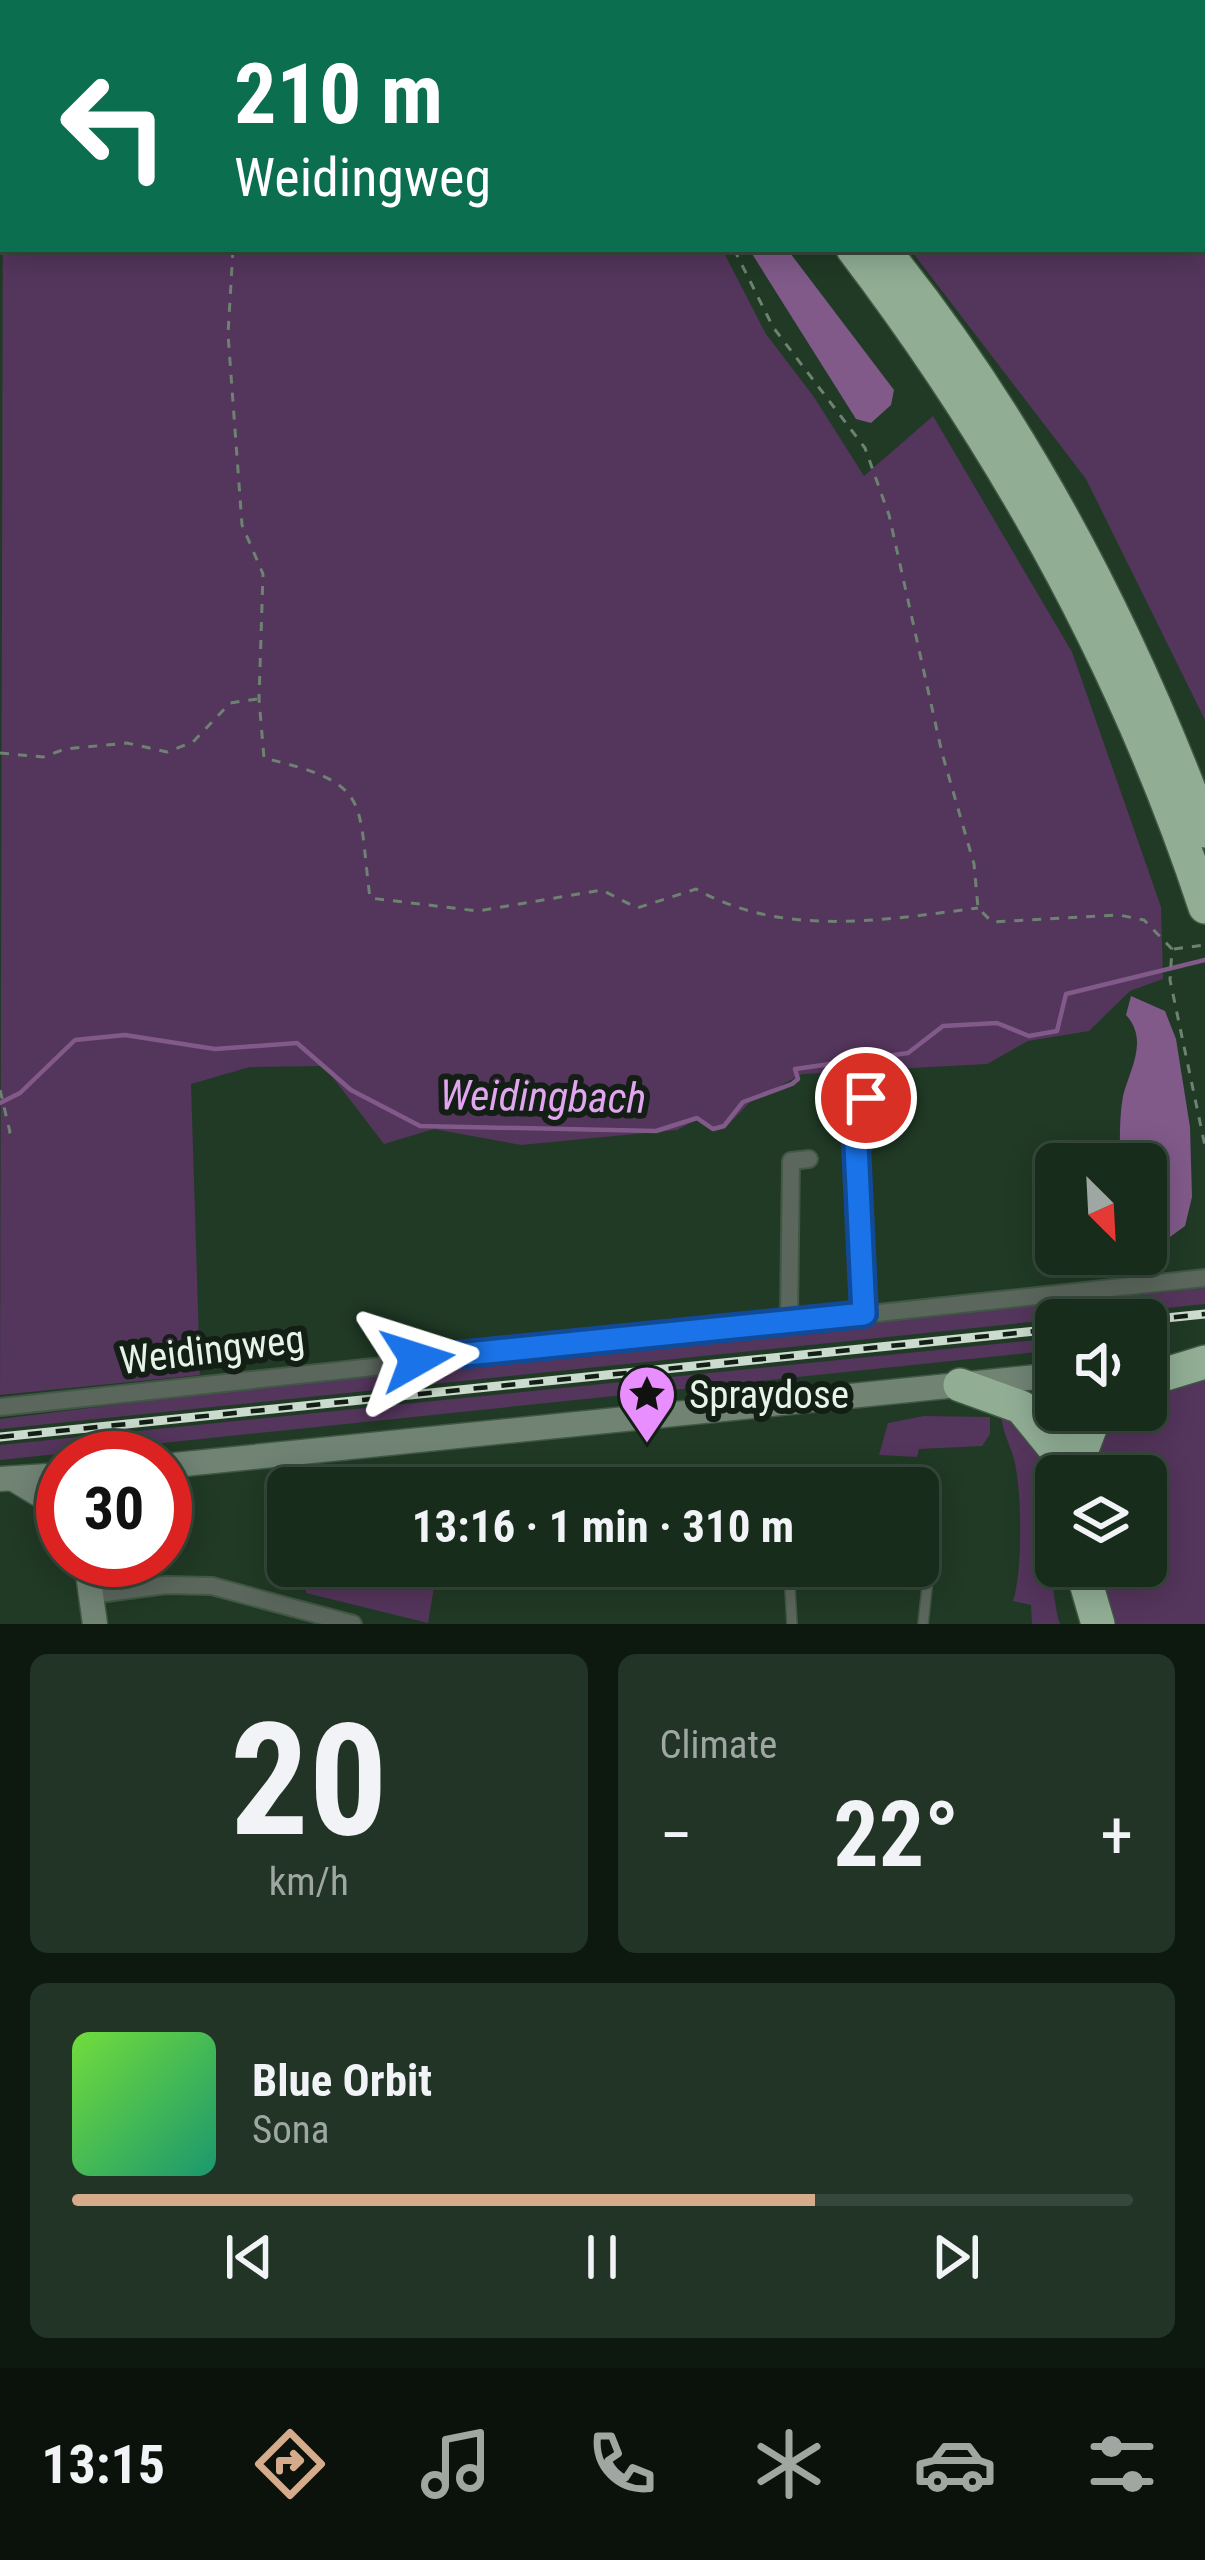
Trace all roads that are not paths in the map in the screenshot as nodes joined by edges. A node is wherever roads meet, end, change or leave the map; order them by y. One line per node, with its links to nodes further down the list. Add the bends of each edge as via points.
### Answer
1 (855, 252): 4 (highway, via 950,378 1065,577 1146,745)
2 (886, 252): 3 (highway, via 998,410 1063,523)
3 (1205, 831)
4 (1205, 907)
5 (866, 1098): 8 (street, via 856,1121)
6 (808, 1159): 9 (street, via 791,1161)
7 (1205, 1278): 8 (street, Weidingweg)
8 (864, 1314): 9 (street, Weidingweg)
9 (789, 1320): 14 (street, Weidingweg)
10 (1205, 1362): 11 (highway)
11 (1167, 1374)
12 (1035, 1377): 13 (main road)
13 (960, 1385): 15 (highway, via 1021,1407); 16 (main road)
14 (0, 1407)
15 (1058, 1455)
16 (192, 1463)
17 (36, 1477): 18 (main road)
18 (6, 1479): 19 (main road)
19 (36, 1495)
20 (90, 1587): 25 (main road)
21 (790, 1587): 28 (lane)
22 (927, 1587): 29 (lane)
23 (1063, 1587): 30 (highway)
24 (1088, 1587): 31 (highway)
25 (91, 1595): 26 (main road); 27 (street, via 212,1586)
26 (95, 1624)
27 (353, 1624)
28 (792, 1624)
29 (923, 1624)
30 (1073, 1624)
31 (1099, 1624)

